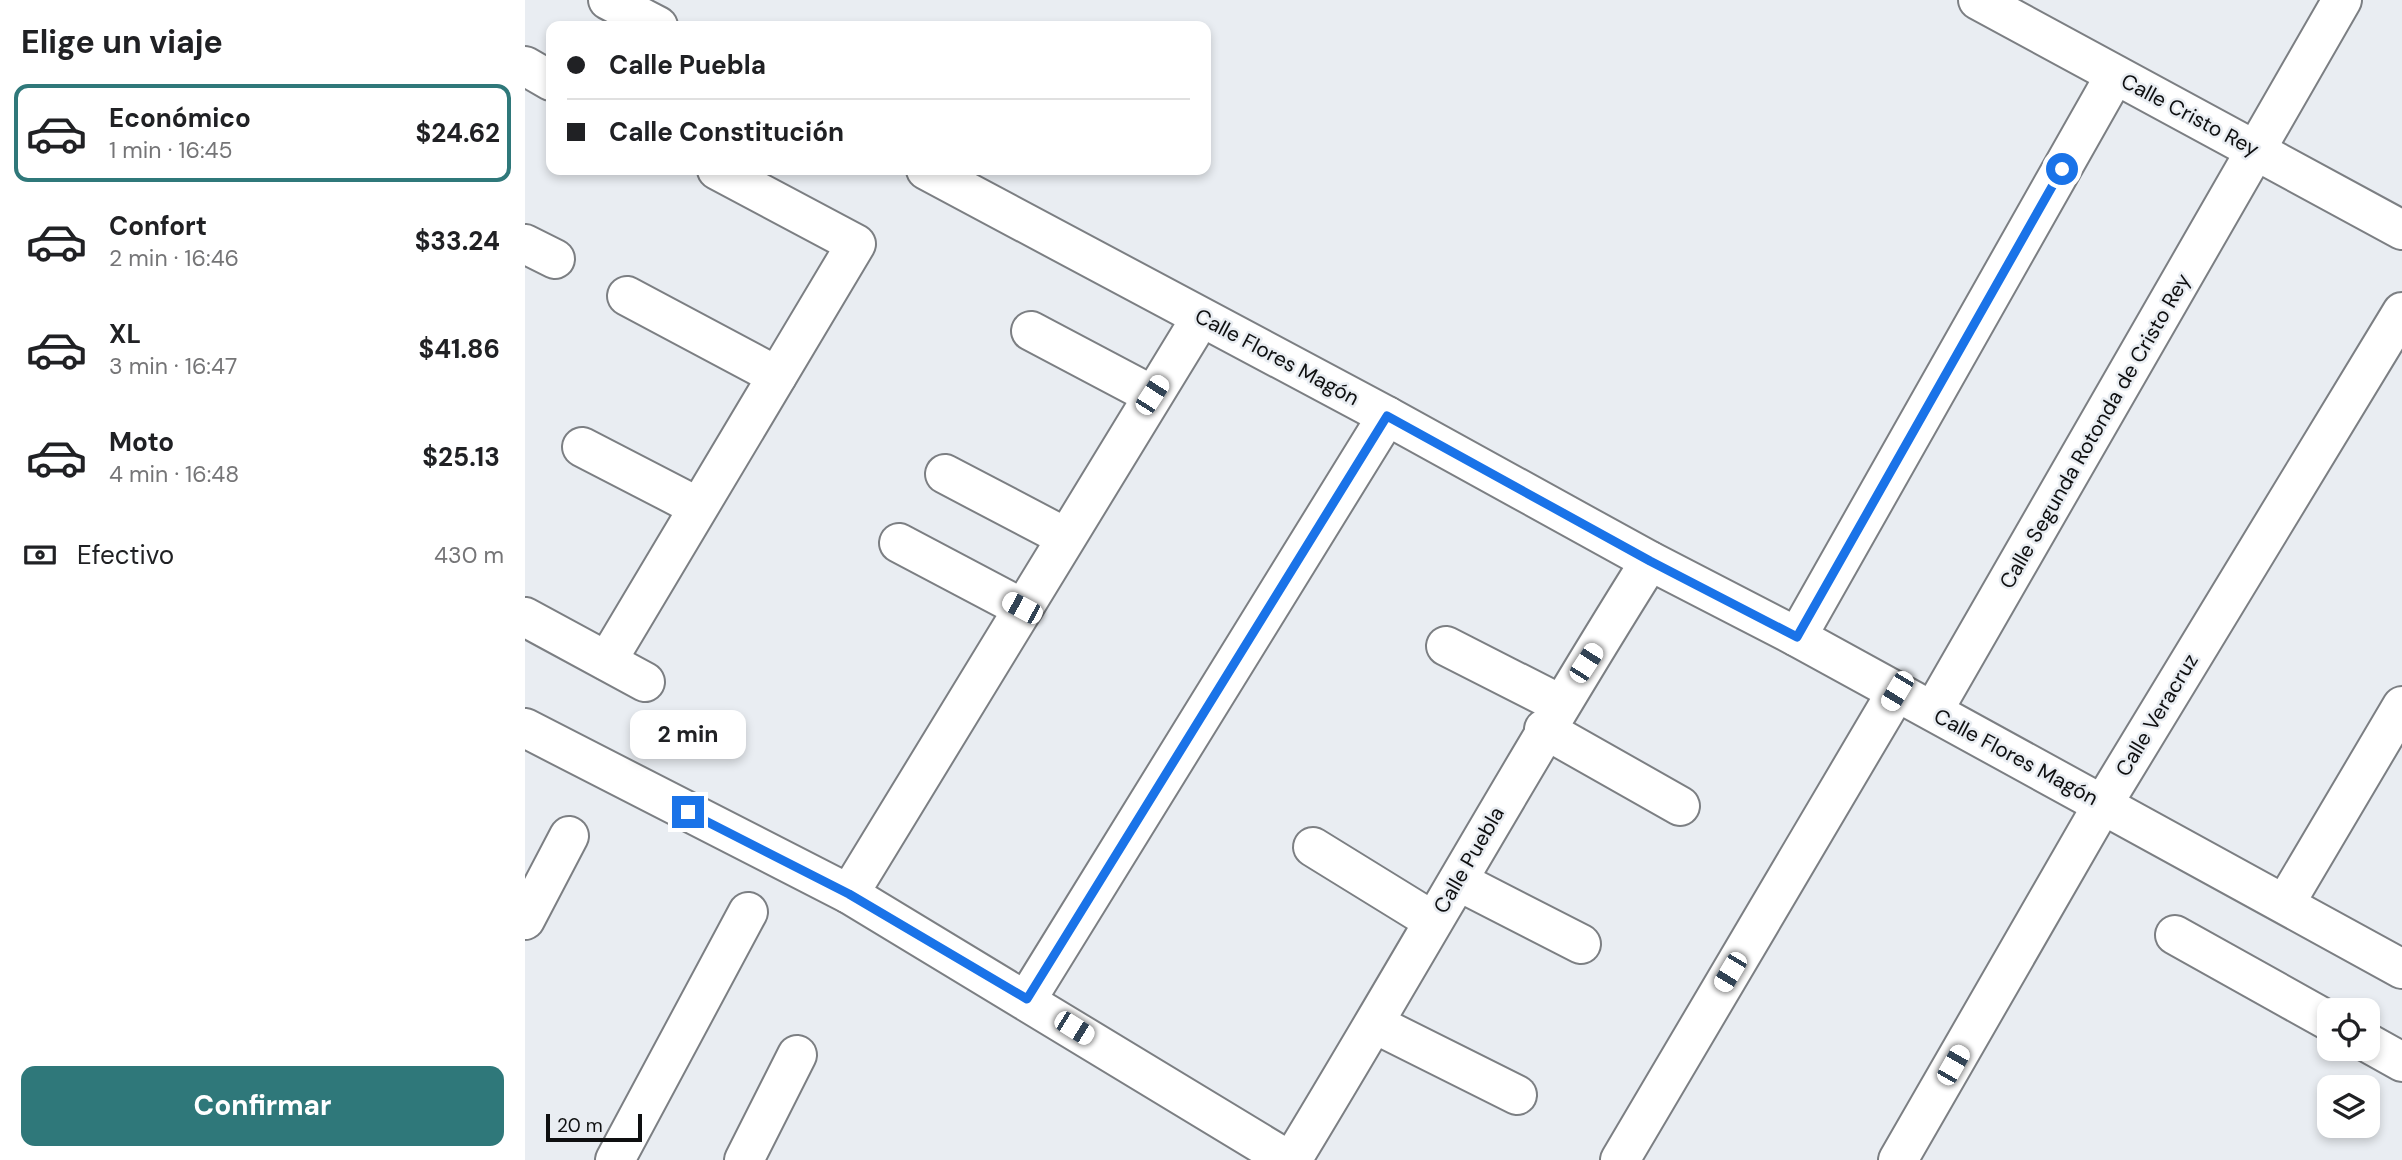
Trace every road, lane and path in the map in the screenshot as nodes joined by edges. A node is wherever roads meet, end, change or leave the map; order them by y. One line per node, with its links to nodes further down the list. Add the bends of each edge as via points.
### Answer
1 (608, 0): 4 (street)
2 (1978, 0): 6 (street, Calle Cristo Rey)
3 (2342, 0): 8 (street, Calle Segunda Rotonda de Cristo Rey)
4 (648, 21)
5 (525, 66): 7 (street)
6 (2115, 75): 8 (street, Calle Cristo Rey); 27 (street)
7 (546, 77)
8 (2257, 150): 11 (street, Calle Cristo Rey); 33 (street, Calle Segunda Rotonda de Cristo Rey)
9 (726, 175): 16 (street, via 856,244)
10 (935, 175): 18 (street, Calle Flores Magón)
11 (2402, 230)
12 (627, 296): 16 (street)
13 (2402, 312): 36 (street, Calle Veracruz)
14 (1031, 331): 17 (street)
15 (1191, 334): 17 (street)
16 (777, 376): 21 (street)
17 (1152, 395): 22 (street)
18 (1387, 416): 24 (street, Calle Flores Magón); 49 (street)
19 (582, 447): 21 (street)
20 (945, 474): 22 (street)
21 (698, 507): 29 (street)
22 (1065, 537): 25 (street)
23 (899, 543): 25 (street)
24 (1650, 561): 27 (street, Calle Flores Magón); 34 (street, Calle Puebla)
25 (1022, 608): 41 (street)
26 (525, 617): 29 (street)
27 (1797, 637): 31 (street, Calle Flores Magón)
28 (1446, 646): 34 (street)
29 (607, 661): 30 (street)
30 (645, 682)
31 (1897, 691): 33 (street, Calle Flores Magón); 59 (street)
32 (2402, 706): 42 (street)
33 (1933, 711): 36 (street, Calle Flores Magón)
34 (1552, 716): 37 (street); 40 (street, Calle Puebla)
35 (525, 728): 41 (street)
36 (2103, 804): 42 (street, Calle Flores Magón); 60 (street, Calle Veracruz)
37 (1679, 806)
38 (569, 836): 44 (street)
39 (1313, 847): 45 (street)
40 (1458, 881): 45 (street, Calle Puebla); 47 (street)
41 (849, 894): 49 (street)
42 (2286, 902): 48 (street, Calle Flores Magón)
43 (748, 912): 56 (street)
44 (525, 920)
45 (1433, 921): 51 (street, Calle Puebla)
46 (2175, 935): 50 (street)
47 (1581, 944)
48 (2402, 969)
49 (1027, 999): 58 (street)
50 (2317, 1014)
51 (1375, 1024): 55 (street); 58 (street, Calle Puebla)
52 (2380, 1050): 54 (street)
53 (797, 1055): 57 (street)
54 (2402, 1062)
55 (1517, 1096)
56 (615, 1160)
57 (744, 1160)
58 (1290, 1160)
59 (1619, 1160)
60 (1898, 1160)

